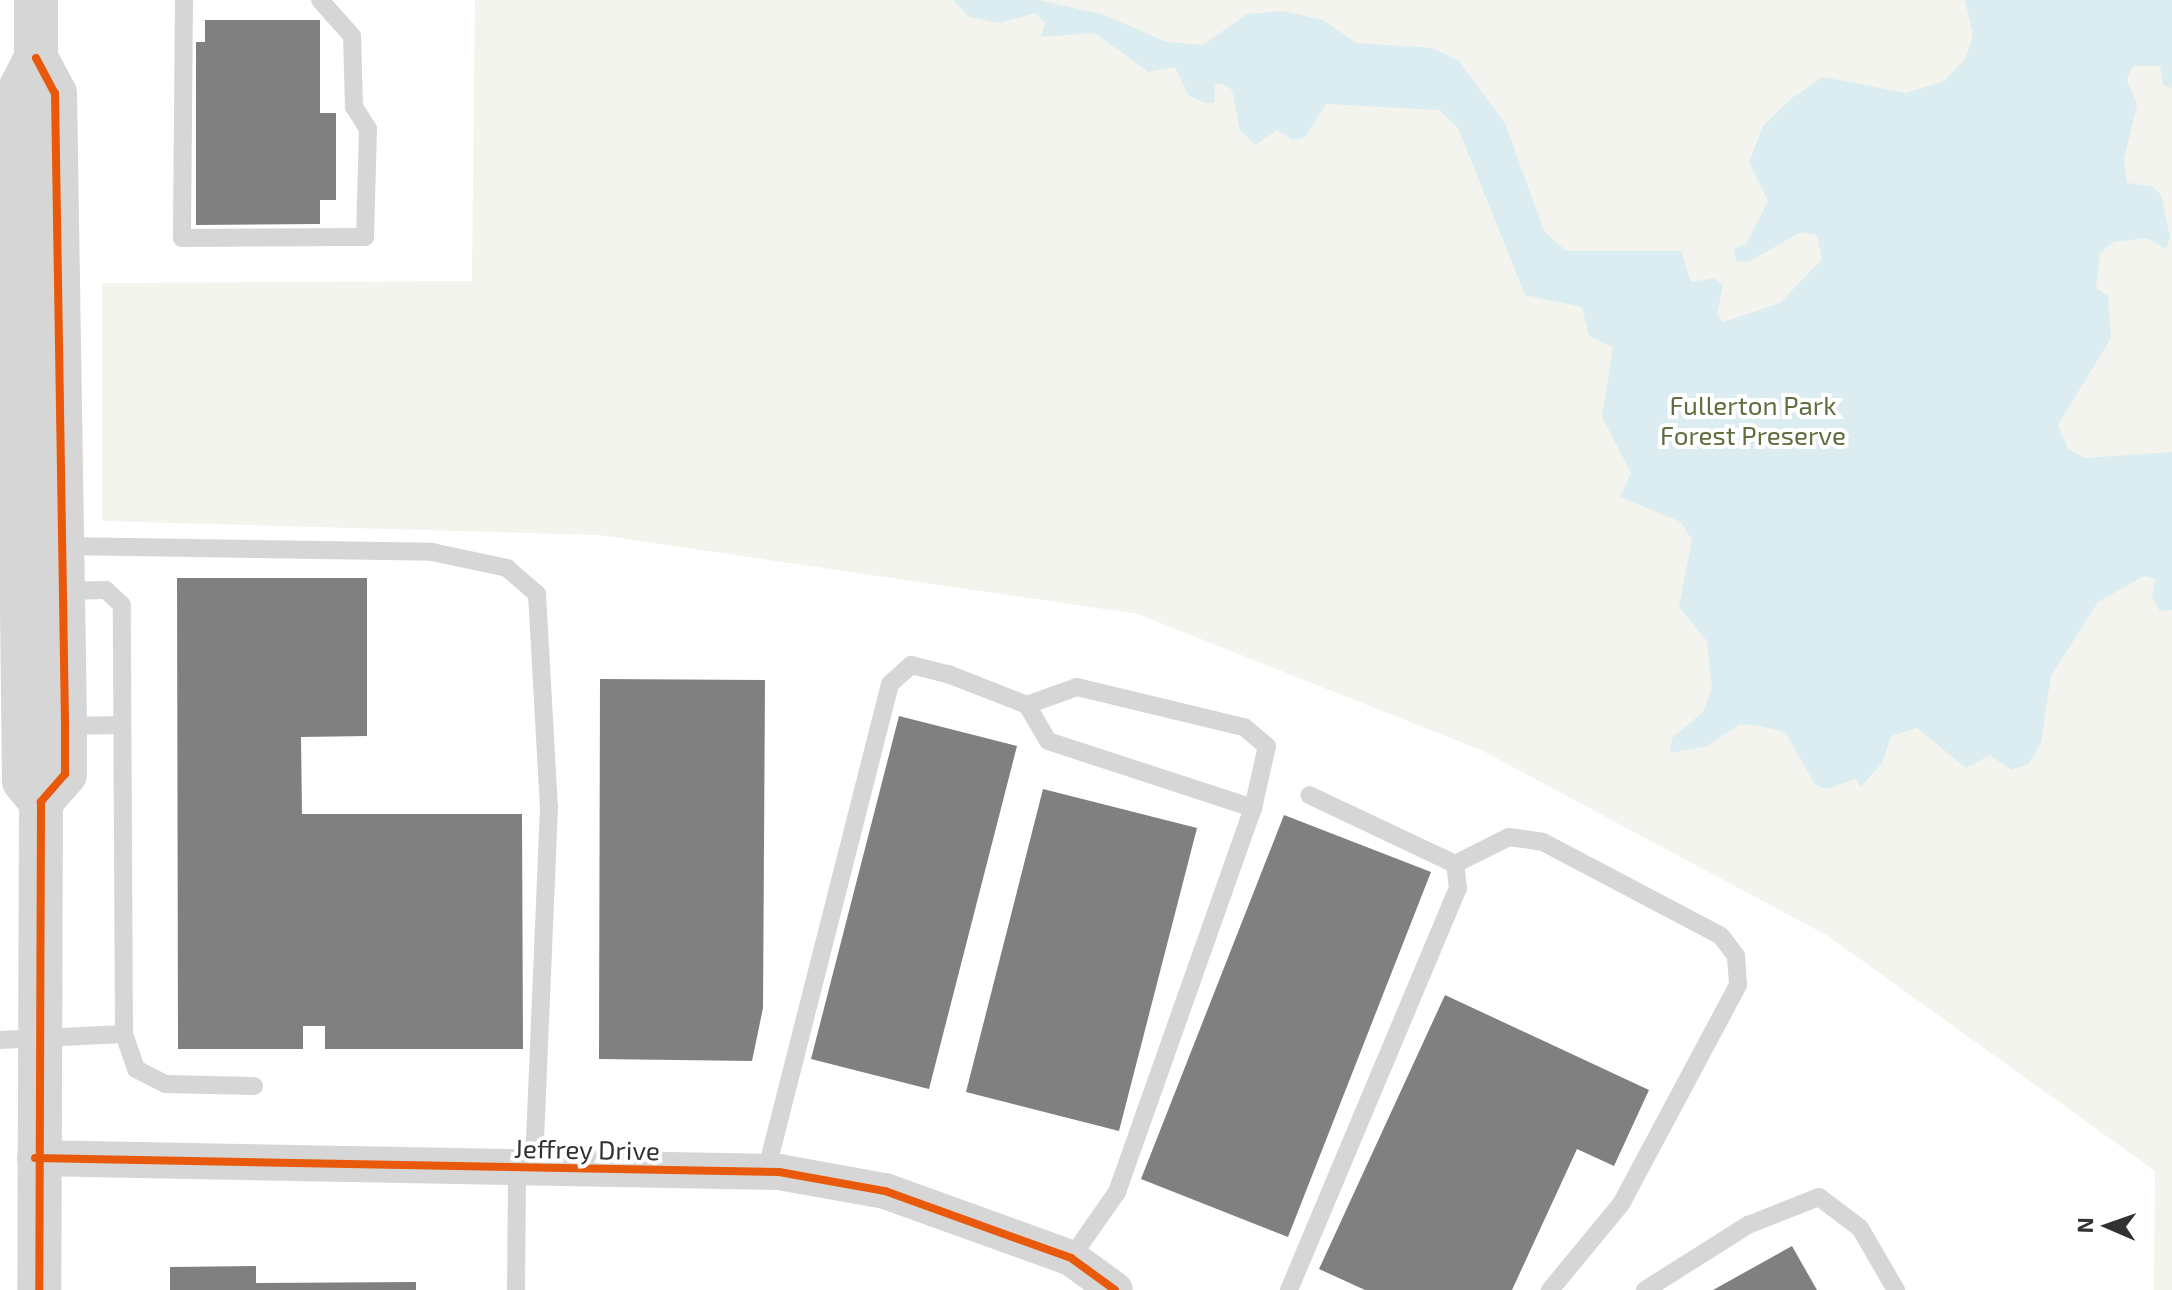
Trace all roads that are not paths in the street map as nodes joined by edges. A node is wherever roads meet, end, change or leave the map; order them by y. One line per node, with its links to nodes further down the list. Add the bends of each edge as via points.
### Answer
1 (36, 0): 4 (street)
2 (184, 0): 3 (lane, via 182,238 365,237 368,129 354,107 352,36)
3 (320, 0)
4 (36, 58): 5 (street, via 16,97); 6 (street, via 55,93)
5 (9, 334): 12 (street, via 24,781)
6 (64, 546): 7 (street); 19 (lane, via 432,552 507,568 537,594 549,807)
7 (64, 591): 9 (lane, via 106,590 122,605); 10 (street)
8 (1027, 705): 13 (lane, via 1048,741); 13 (lane, via 1077,687 1244,727 1267,746); 20 (lane, via 911,665 890,684)
9 (122, 725): 10 (lane); 15 (lane)
10 (65, 726): 12 (street, via 65,774)
11 (1309, 795): 14 (lane)
12 (41, 802): 16 (street)
13 (1253, 808): 21 (lane, via 1117,1192)
14 (1455, 864): 25 (lane, via 1458,888); 26 (lane, via 1509,837 1543,842 1721,936 1736,956 1738,985 1629,1190)
15 (124, 1034): 16 (lane); 17 (lane, via 136,1069 165,1084)
16 (18, 1040): 18 (street)
17 (254, 1086)
18 (35, 1158): 19 (street, Jeffrey Drive); 22 (street)
19 (526, 1168): 20 (street, Jeffrey Drive); 23 (lane)
20 (766, 1172): 21 (street, Jeffrey Drive, via 885,1191)
21 (1066, 1274): 24 (street, Jeffrey Drive)
22 (39, 1290)
23 (516, 1290)
24 (1115, 1290)
25 (1289, 1290)
26 (1550, 1290)
27 (1645, 1290): 28 (lane, via 1748,1225 1819,1197 1860,1228)
28 (1896, 1290)

